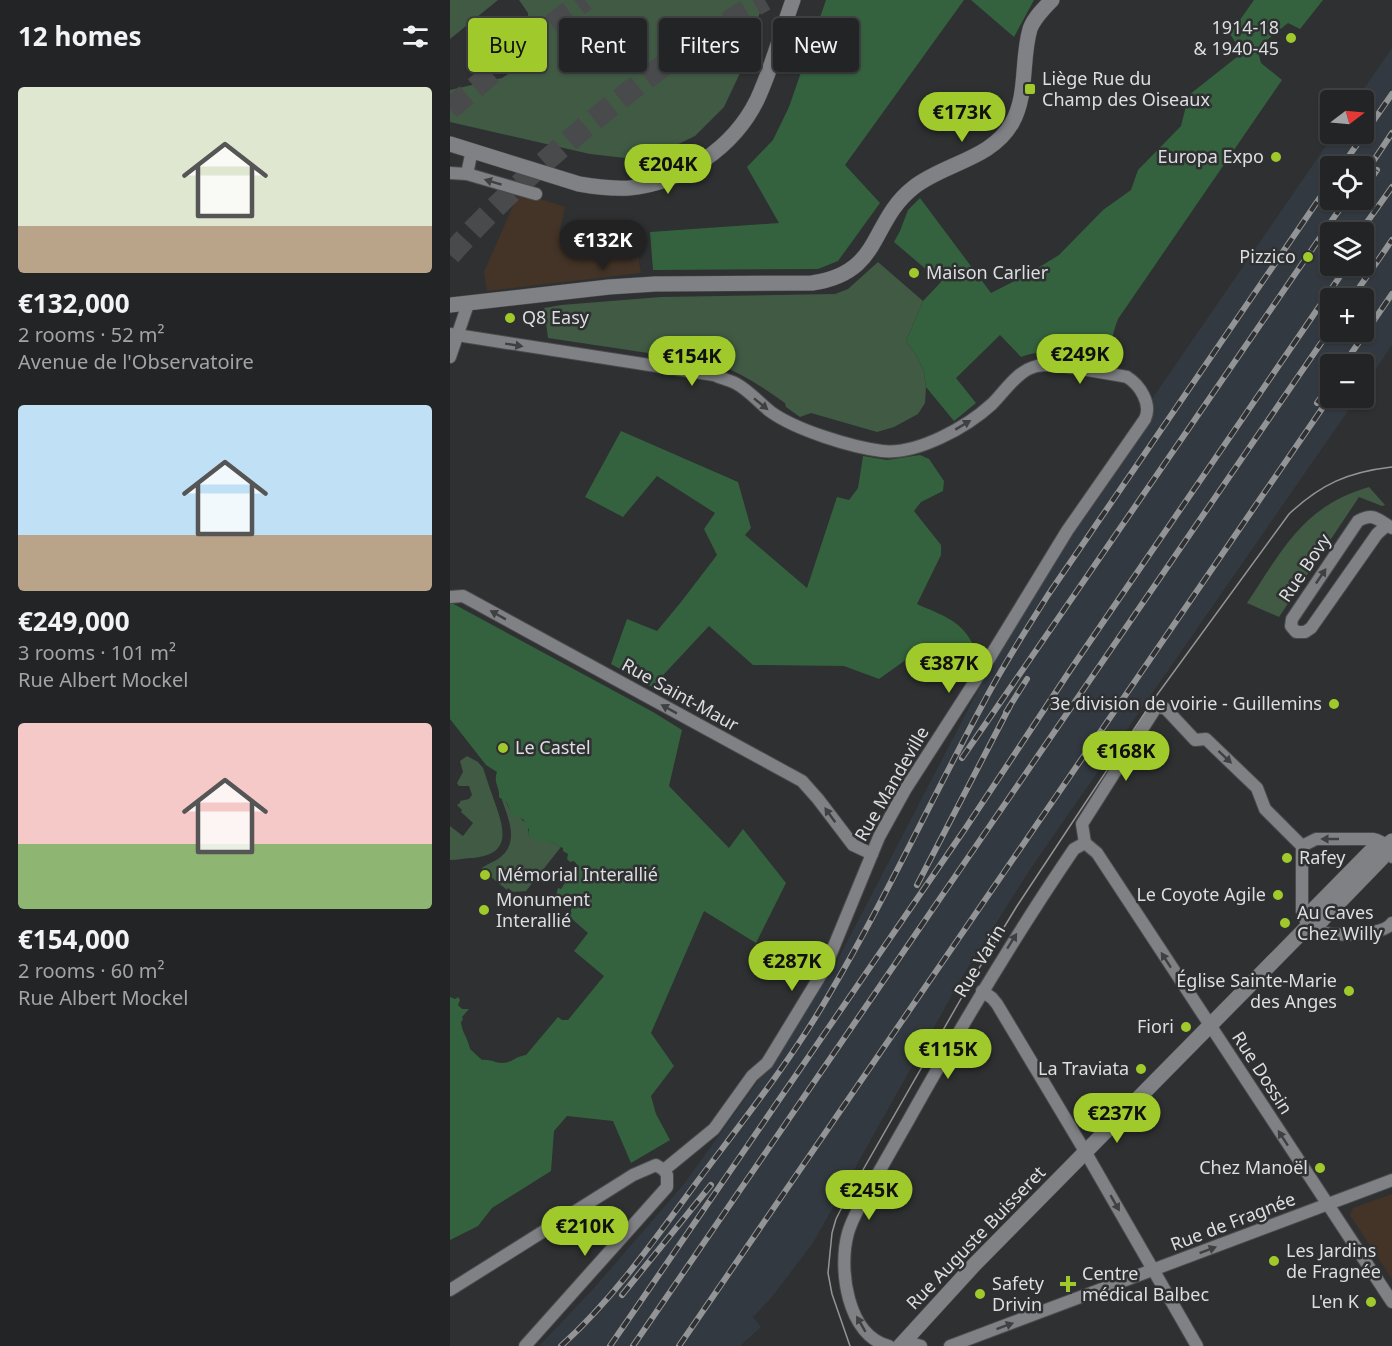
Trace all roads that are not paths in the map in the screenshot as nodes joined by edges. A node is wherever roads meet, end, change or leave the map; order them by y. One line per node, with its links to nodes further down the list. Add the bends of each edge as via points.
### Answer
1 (793, 0): 4 (street, via 757,99 744,122 718,149 682,173 644,185 604,188 579,184)
2 (1052, 0): 8 (street, via 1030,29 1019,107 1006,134 985,151 914,187 894,208 866,256 848,272 812,283 656,284)
3 (450, 144): 4 (street)
4 (472, 150): 6 (street)
5 (450, 173): 6 (street)
6 (467, 174): 7 (street, one-way to 6)
7 (536, 194)
8 (468, 304): 9 (street); 10 (street)
9 (450, 305)
10 (453, 335): 11 (street); 17 (street, Rue Mandeville, one-way to 17, via 714,375 734,382 783,419 816,433 883,451 910,449 944,435 983,412 1022,373 1040,365 1127,376 1135,382 1148,409 1145,419 1067,531 905,789)
11 (450, 357)
12 (1390, 527): 12 (street, Rue Bovy, one-way to 12, via 1377,534 1311,628 1296,632 1291,626 1292,619 1358,521 1373,516)
13 (450, 597): 17 (street, Rue Saint-Maur, one-way to 13, via 847,839 802,781 463,596)
14 (1085, 843): 15 (street, one-way to 15, via 1082,824 1159,707 1166,709 1195,740 1206,739 1234,765 1257,788 1265,809); 20 (street, Rue Varin, one-way to 14, via 1074,849); 21 (street, Rue Dossin, one-way to 14, via 1096,853)
15 (1302, 846): 16 (street, one-way to 15, via 1373,839 1316,839); 18 (street, via 1302,911)
16 (1390, 848): 18 (street, Rue Auguste Buisseret, via 1320,922)
17 (872, 854): 23 (street, Rue Mandeville, via 831,955 767,1063 714,1129)
18 (1308, 926): 19 (street, via 1339,934 1376,932); 21 (street, Rue Auguste Buisseret)
19 (1392, 926)
20 (982, 991): 22 (street, via 997,1004); 31 (street, Rue Varin, one-way to 20, via 869,1336 858,1321 844,1271 847,1236 857,1211)
21 (1209, 1026): 22 (street, Rue Auguste Buisseret); 25 (street, Rue Dossin, one-way to 21)
22 (1086, 1153): 26 (street, one-way to 26); 29 (street, Rue Auguste Buisseret)
23 (664, 1170): 27 (street, via 656,1165 633,1175); 30 (street, via 667,1187)
24 (1392, 1180): 25 (street, Rue de Fragnée)
25 (1326, 1205): 26 (street, Rue de Fragnée, one-way to 25); 28 (street, Rue Dossin)
26 (1154, 1270): 33 (street, Rue de Fragnée, one-way to 26); 34 (street)
27 (450, 1290)
28 (1392, 1302)
29 (902, 1343): 32 (street)
30 (525, 1346)
31 (889, 1346)
32 (921, 1346)
33 (950, 1346)
34 (1197, 1346)

